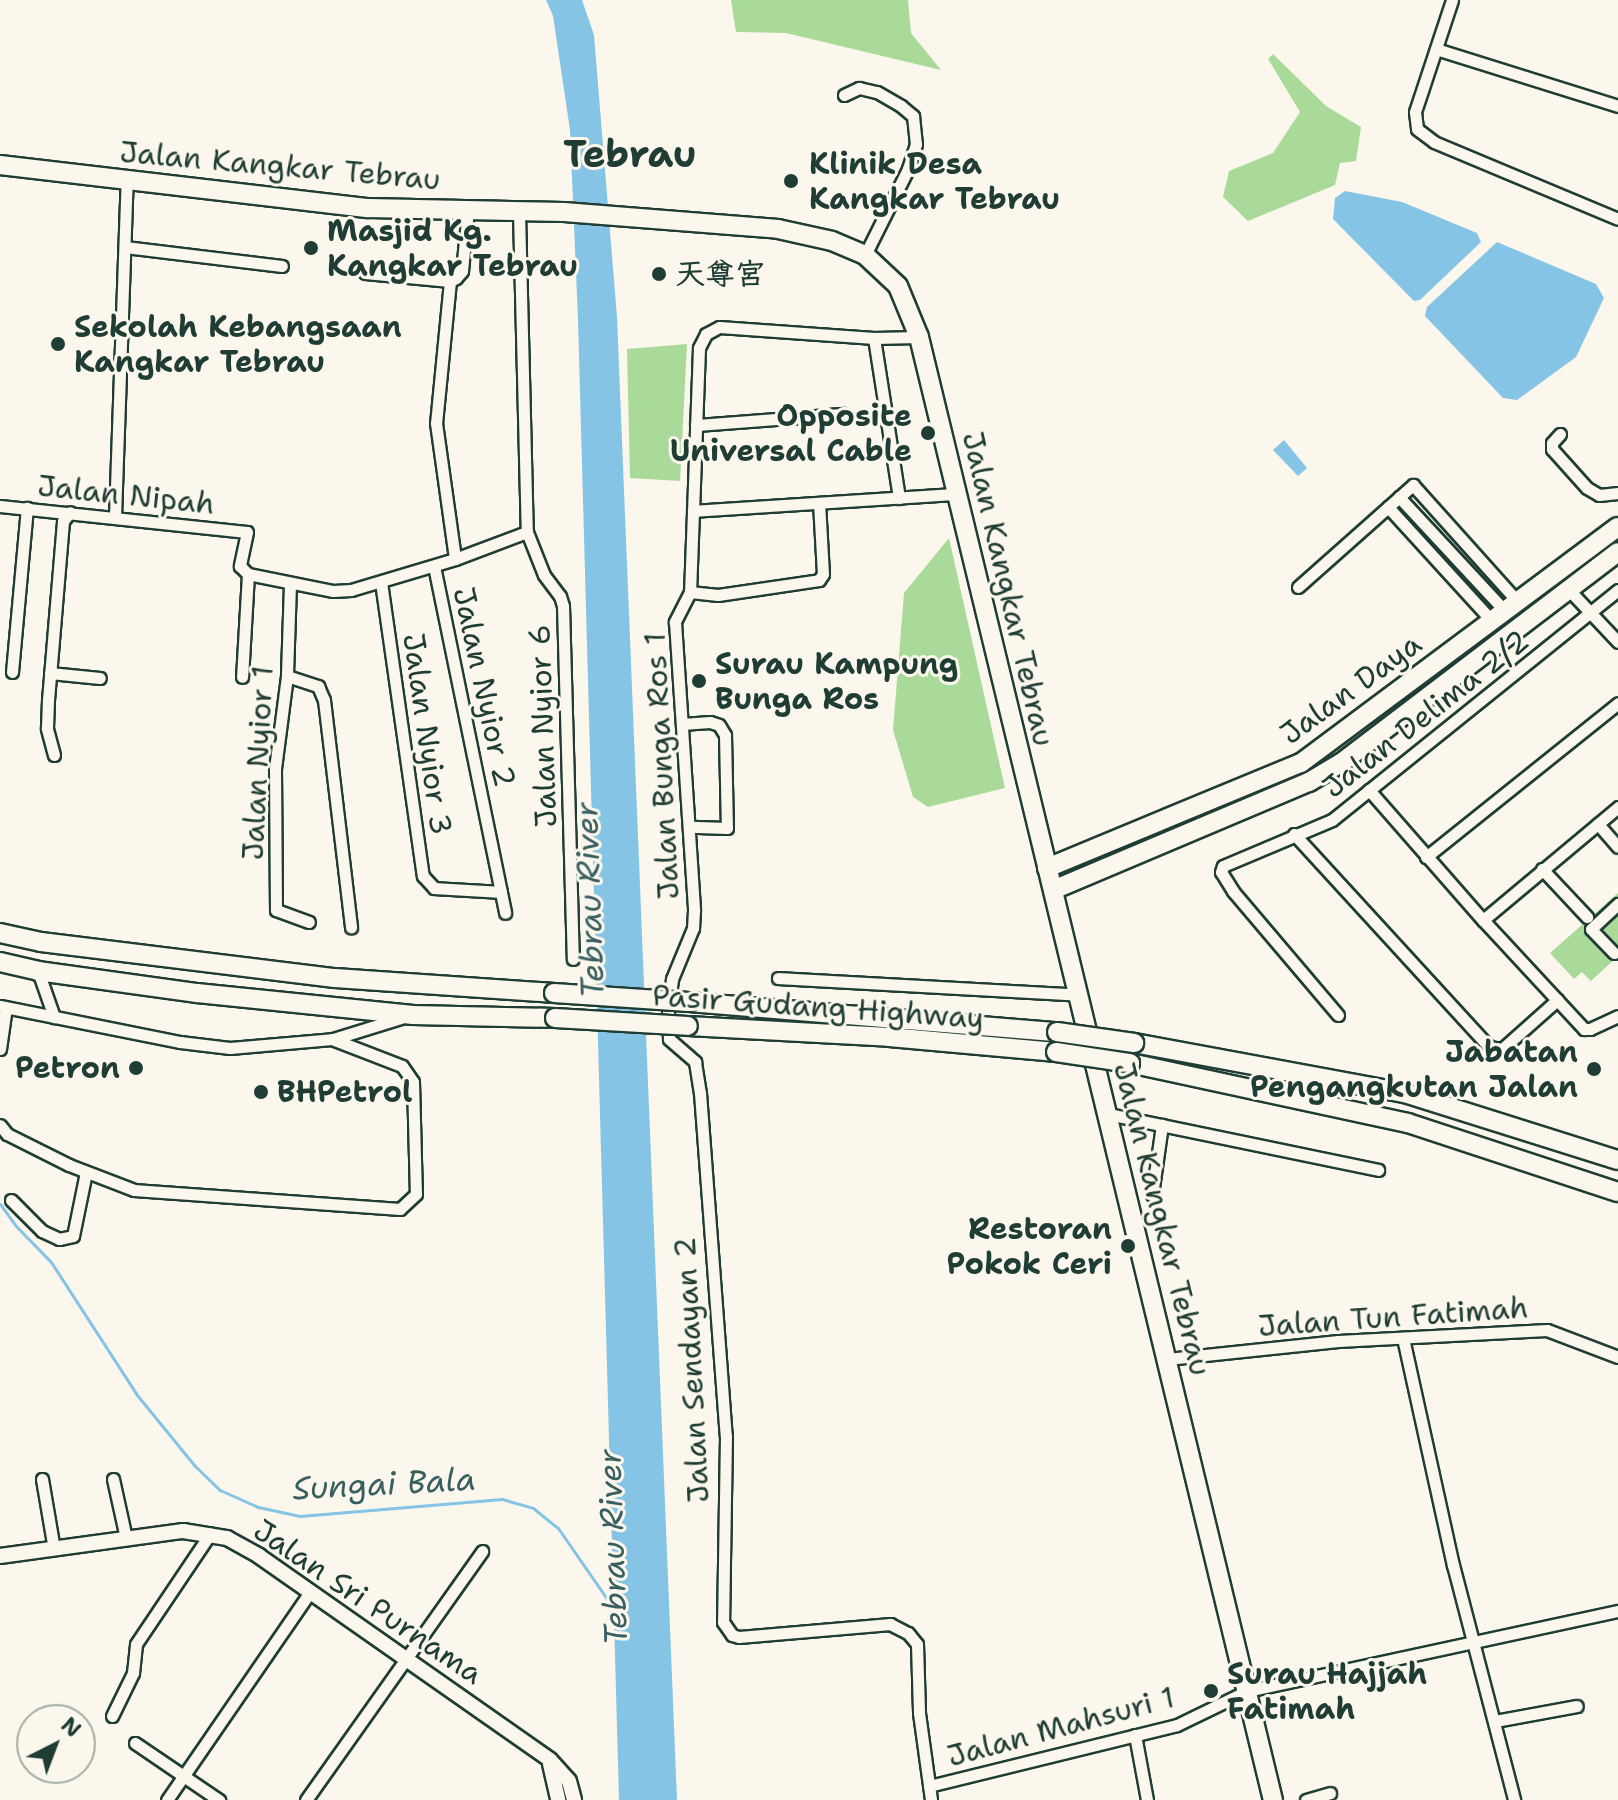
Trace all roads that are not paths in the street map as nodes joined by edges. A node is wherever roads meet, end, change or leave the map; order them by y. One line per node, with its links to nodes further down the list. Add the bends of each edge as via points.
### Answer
1 (1452, 0): 2 (street)
2 (1436, 49): 4 (street); 9 (street, via 1414,121 1423,135)
3 (844, 95): 11 (street, via 859,88 877,92 913,116 916,144 908,169)
4 (1617, 104)
5 (0, 165): 6 (main road, Jalan Kangkar Tebrau)
6 (127, 180): 7 (main road, Jalan Kangkar Tebrau, via 294,202); 10 (street)
7 (468, 210): 8 (main road, Jalan Kangkar Tebrau); 14 (street)
8 (519, 212): 11 (main road, Jalan Kangkar Tebrau, via 778,229); 32 (street, Jalan Nyior 6)
9 (1618, 219)
10 (125, 247): 12 (street); 30 (street)
11 (865, 255): 15 (main road, Jalan Kangkar Tebrau, via 898,286)
12 (282, 266)
13 (365, 273): 14 (street)
14 (455, 279): 34 (street, via 436,423)
15 (919, 337): 16 (street, Jalan Bunga Ros 1); 20 (main road, Jalan Kangkar Tebrau)
16 (874, 338): 18 (street, Jalan Bunga Ros 1, via 728,326 712,330 699,348); 23 (street)
17 (843, 414): 18 (street)
18 (696, 425): 28 (street, Jalan Bunga Ros 1)
19 (1560, 434): 21 (street, via 1552,443 1554,453 1590,491)
20 (956, 494): 23 (street); 60 (main road, Jalan Kangkar Tebrau)
21 (1617, 494)
22 (1399, 497): 26 (street); 43 (street); 43 (street, via 1413,485)
23 (899, 498): 24 (street)
24 (819, 503): 28 (street); 42 (street, via 819,580 718,595)
25 (0, 506): 27 (street, Jalan Nipah)
26 (1388, 507): 39 (street); 43 (street)
27 (27, 508): 29 (street, Jalan Nipah); 46 (street)
28 (693, 511): 42 (street, Jalan Bunga Ros 1)
29 (70, 512): 30 (street, Jalan Nipah); 47 (street, via 63,521)
30 (115, 516): 36 (street, Jalan Nipah, via 247,532 240,566)
31 (1618, 527): 43 (main road, Jalan Daya)
32 (527, 532): 34 (street); 79 (street, Jalan Nyior 6, via 563,606)
33 (1618, 552): 41 (main road, Jalan Daya)
34 (455, 559): 35 (street)
35 (434, 566): 37 (street); 69 (street, Jalan Nyior 2)
36 (248, 574): 38 (street); 49 (street)
37 (381, 582): 38 (street, via 341,591); 69 (street, Jalan Nyior 3, via 423,876 434,888)
38 (290, 584): 48 (street, Jalan Nyior 1)
39 (1298, 587)
40 (1618, 590): 44 (street, Jalan Delima 2/2)
41 (1570, 591): 44 (street); 57 (main road, Jalan Daya, via 1341,763)
42 (690, 592): 52 (street, Jalan Bunga Ros 1, via 675,622)
43 (1506, 612): 54 (main road, Jalan Daya, via 1329,745)
44 (1591, 614): 45 (street); 55 (street, Jalan Delima 2/2)
45 (1618, 642)
46 (12, 672)
47 (50, 673): 50 (street); 53 (street, via 47,728)
48 (287, 676): 74 (street, Jalan Nyior 1, via 275,769 276,910); 75 (street, via 318,686 324,700)
49 (242, 677)
50 (100, 678)
51 (1618, 703): 64 (street)
52 (682, 724): 59 (street, Jalan Bunga Ros 1); 59 (street, via 710,722 725,735 727,828)
53 (54, 755)
54 (1255, 783): 57 (main road, via 1200,817 1208,821); 63 (main road, Jalan Daya)
55 (1369, 790): 61 (street, Jalan Delima 2/2, via 1332,820); 64 (street)
56 (1618, 807): 58 (street)
57 (1250, 808): 67 (main road, Jalan Daya)
58 (1598, 824): 62 (street); 66 (street)
59 (690, 827): 92 (street, Jalan Bunga Ros 1, via 693,928 672,979 668,1011 669,1039)
60 (1038, 832): 63 (main road, via 1051,848); 65 (main road, Jalan Kangkar Tebrau)
61 (1294, 834): 84 (street, via 1489,1047 1502,1049); 87 (street, Jalan Delima 2/2, via 1223,866 1221,872)
62 (1618, 847)
63 (1078, 856): 65 (main road, Jalan Daya)
64 (1426, 857): 73 (street)
65 (1047, 868): 68 (main road, Jalan Kangkar Tebrau)
66 (1542, 869): 72 (street); 73 (street)
67 (1084, 878): 68 (main road, Jalan Daya); 77 (main road, via 1067,905)
68 (1053, 890): 77 (main road, Jalan Kangkar Tebrau)
69 (501, 892): 71 (street, Jalan Nyior 2)
70 (1618, 904): 78 (street, via 1591,929)
71 (505, 913)
72 (1587, 917)
73 (1483, 920): 84 (street)
74 (309, 922)
75 (351, 927)
76 (0, 933): 96 (main road, Pasir Gudang Highway, bridge, via 335,978 1057,1032 1405,1093)
77 (1064, 936): 83 (main road, Jalan Kangkar Tebrau)
78 (1614, 953)
79 (573, 959)
80 (0, 962): 81 (main road, Pasir Gudang Highway)
81 (38, 971): 86 (main road, Pasir Gudang Highway); 89 (street)
82 (778, 978): 83 (street)
83 (1079, 995): 93 (main road, Jalan Kangkar Tebrau)
84 (1557, 1000): 88 (street, via 1587,1030)
85 (3, 1007): 89 (street); 91 (street)
86 (413, 1015): 90 (street); 99 (main road, Pasir Gudang Highway, bridge, via 889,1037 1056,1052 1408,1123)
87 (1338, 1015)
88 (1618, 1016)
89 (54, 1017): 90 (street, via 230,1048)
90 (332, 1039): 98 (street, via 402,1066 413,1082 417,1181 411,1203 400,1209 147,1192)
91 (0, 1049)
92 (695, 1064): 124 (street, Jalan Sendayan 2, via 726,1436 723,1622 739,1637 890,1624 908,1633 917,1644)
93 (1108, 1114): 95 (street); 104 (main road, Jalan Kangkar Tebrau)
94 (0, 1125): 98 (street, via 7,1134)
95 (1162, 1125): 97 (street); 100 (street)
96 (1618, 1160)
97 (1378, 1170)
98 (86, 1172): 101 (street, via 73,1236 59,1239 42,1231)
99 (1618, 1192)
100 (1152, 1195)
101 (11, 1200)
102 (1403, 1338): 103 (street, Jalan Tun Fatimah, via 1547,1330); 104 (street, Jalan Tun Fatimah); 114 (street)
103 (1618, 1357)
104 (1167, 1359): 116 (main road, Jalan Kangkar Tebrau)
105 (42, 1479): 109 (street)
106 (113, 1479): 108 (street)
107 (210, 1534): 108 (street, Jalan Sri Purnama, via 183,1531); 112 (street, Jalan Sri Purnama, via 244,1546); 118 (street, via 136,1644 133,1673)
108 (126, 1538): 109 (street, Jalan Sri Purnama)
109 (54, 1549): 111 (street, Jalan Sri Purnama)
110 (482, 1551): 115 (street)
111 (0, 1556)
112 (310, 1592): 115 (street, Jalan Sri Purnama); 123 (street)
113 (1618, 1611): 114 (street, Jalan Mahsuri 1)
114 (1473, 1642): 116 (street, Jalan Mahsuri 1); 119 (street)
115 (404, 1657): 122 (street, Jalan Sri Purnama); 128 (street)
116 (1247, 1691): 120 (street, Jalan Mahsuri 1, via 1177,1725); 133 (main road, Jalan Kangkar Tebrau)
117 (1577, 1706): 119 (street)
118 (112, 1716)
119 (1495, 1721): 135 (street)
120 (1135, 1735): 124 (street, Jalan Mahsuri 1); 132 (street)
121 (135, 1743): 123 (street)
122 (550, 1760): 129 (street); 130 (street, via 569,1781)
123 (184, 1776): 126 (street); 127 (street)
124 (929, 1786): 131 (street)
125 (1330, 1793): 134 (street)
126 (167, 1800)
127 (219, 1800)
128 (306, 1800)
129 (558, 1800)
130 (574, 1800)
131 (931, 1800)
132 (1147, 1800)
133 (1273, 1800)
134 (1306, 1800)
135 (1514, 1800)

